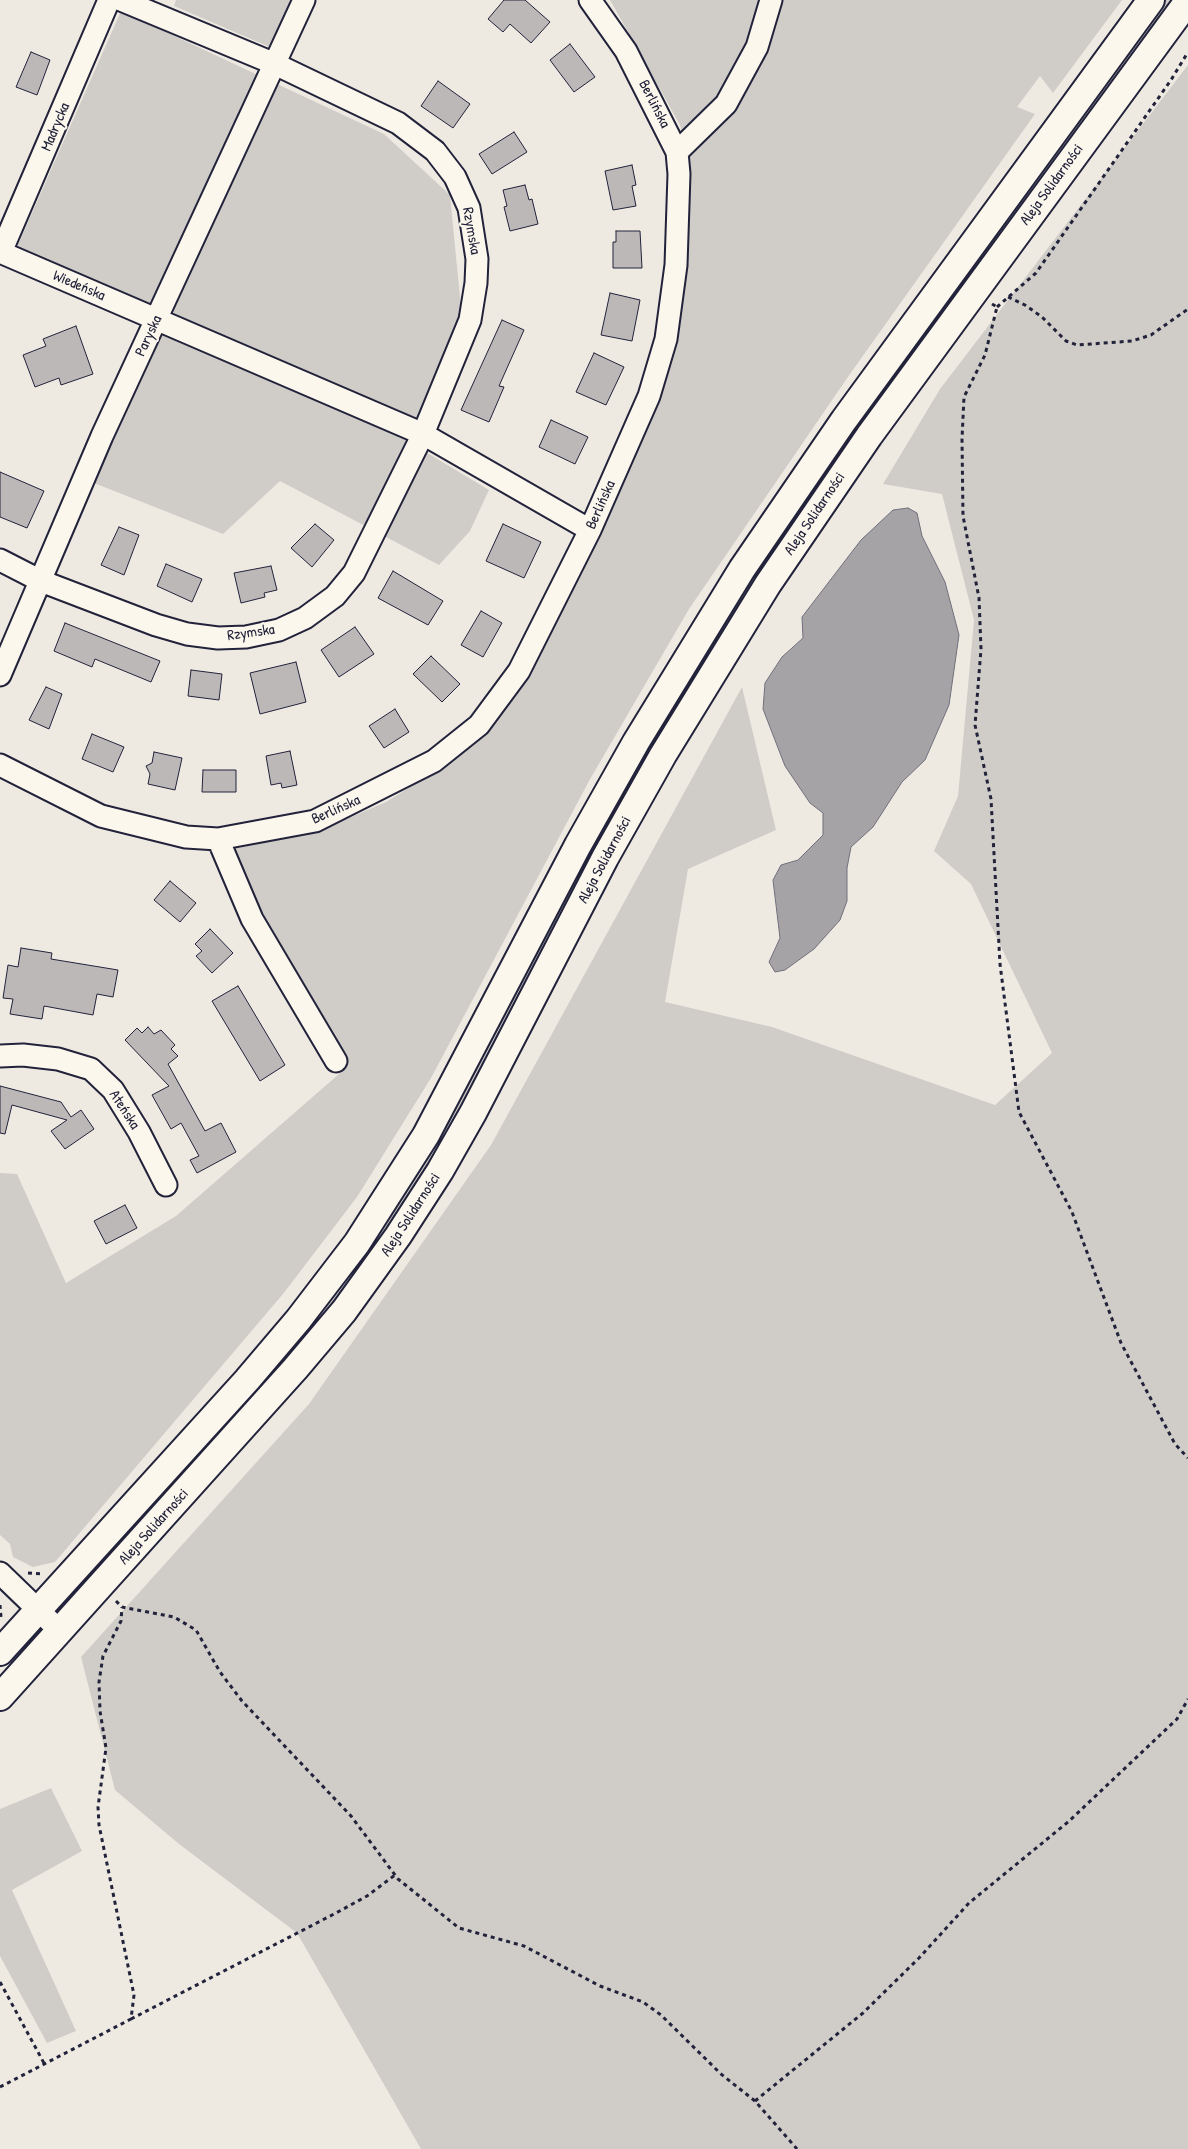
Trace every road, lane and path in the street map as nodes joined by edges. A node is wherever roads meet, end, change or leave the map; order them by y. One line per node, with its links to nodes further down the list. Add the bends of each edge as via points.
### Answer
1 (109, 0): 11 (street, Madrycka)
2 (121, 0): 9 (street)
3 (304, 0): 9 (street, Paryska)
4 (590, 0): 10 (street, Berlińska, via 626,51)
5 (771, 0): 10 (street, via 757,47 726,104)
6 (1151, 0): 31 (main road, Aleja Solidarności, via 844,420 742,569 631,750 446,1100 362,1236 319,1294 247,1380)
7 (1188, 0): 32 (main road, Aleja Solidarności, via 874,428 768,584 658,764 605,858 473,1113 398,1236 344,1311 296,1369)
8 (1188, 52): 12 (path, via 1036,274)
9 (275, 64): 16 (street, Paryska); 17 (street, Rzymska, via 405,129 435,151 455,177 470,208 477,259 470,320)
10 (677, 152): 18 (street, Berlińska, via 676,265 666,339 649,396)
11 (0, 252): 16 (street, Wiedeńska)
12 (1008, 297): 14 (path); 15 (path, via 1025,305 1066,341 1077,345 1132,341 1151,335)
13 (987, 301): 14 (path)
14 (997, 307): 27 (path, via 985,355 964,396 963,516 979,598 981,649 975,725 992,799 1000,964 1019,1112 1072,1212 1121,1343 1175,1444)
15 (1188, 309)
16 (157, 319): 17 (street); 20 (street, Paryska, via 102,436)
17 (423, 434): 18 (street); 20 (street, Rzymska, via 354,573 335,596 305,618 279,630 246,637 187,634)
18 (590, 530): 23 (street, Berlińska, via 519,671 479,725 434,761 315,821)
19 (0, 560): 20 (street, Rzymska)
20 (41, 581): 21 (street, Paryska)
21 (0, 675)
22 (0, 765): 23 (street, Berlińska, via 101,816 186,837)
23 (218, 839): 25 (street, via 252,919)
24 (0, 1056): 26 (street, Ateńska, via 58,1059 91,1069 113,1090)
25 (336, 1061)
26 (166, 1185)
27 (1188, 1458)
28 (0, 1573): 31 (street)
29 (112, 1597): 30 (path)
30 (122, 1607): 36 (path, via 174,1616 196,1630 220,1672 242,1701 351,1816); 38 (path, via 121,1620 103,1656 99,1682 106,1748 98,1807 134,1995)
31 (38, 1611): 32 (street); 33 (main road, Aleja Solidarności)
32 (60, 1631): 34 (main road, Aleja Solidarności)
33 (0, 1652)
34 (0, 1697)
35 (1188, 1699): 41 (path, via 1176,1719 1068,1822 969,1903 863,2013)
36 (395, 1875): 38 (path, via 336,1913); 41 (path, via 459,1928 524,1946 600,1986 643,2002 661,2014 721,2074)
37 (0, 1982): 39 (path)
38 (130, 2019): 39 (path)
39 (45, 2065): 40 (path)
40 (0, 2087)
41 (754, 2101): 42 (path)
42 (797, 2149)

